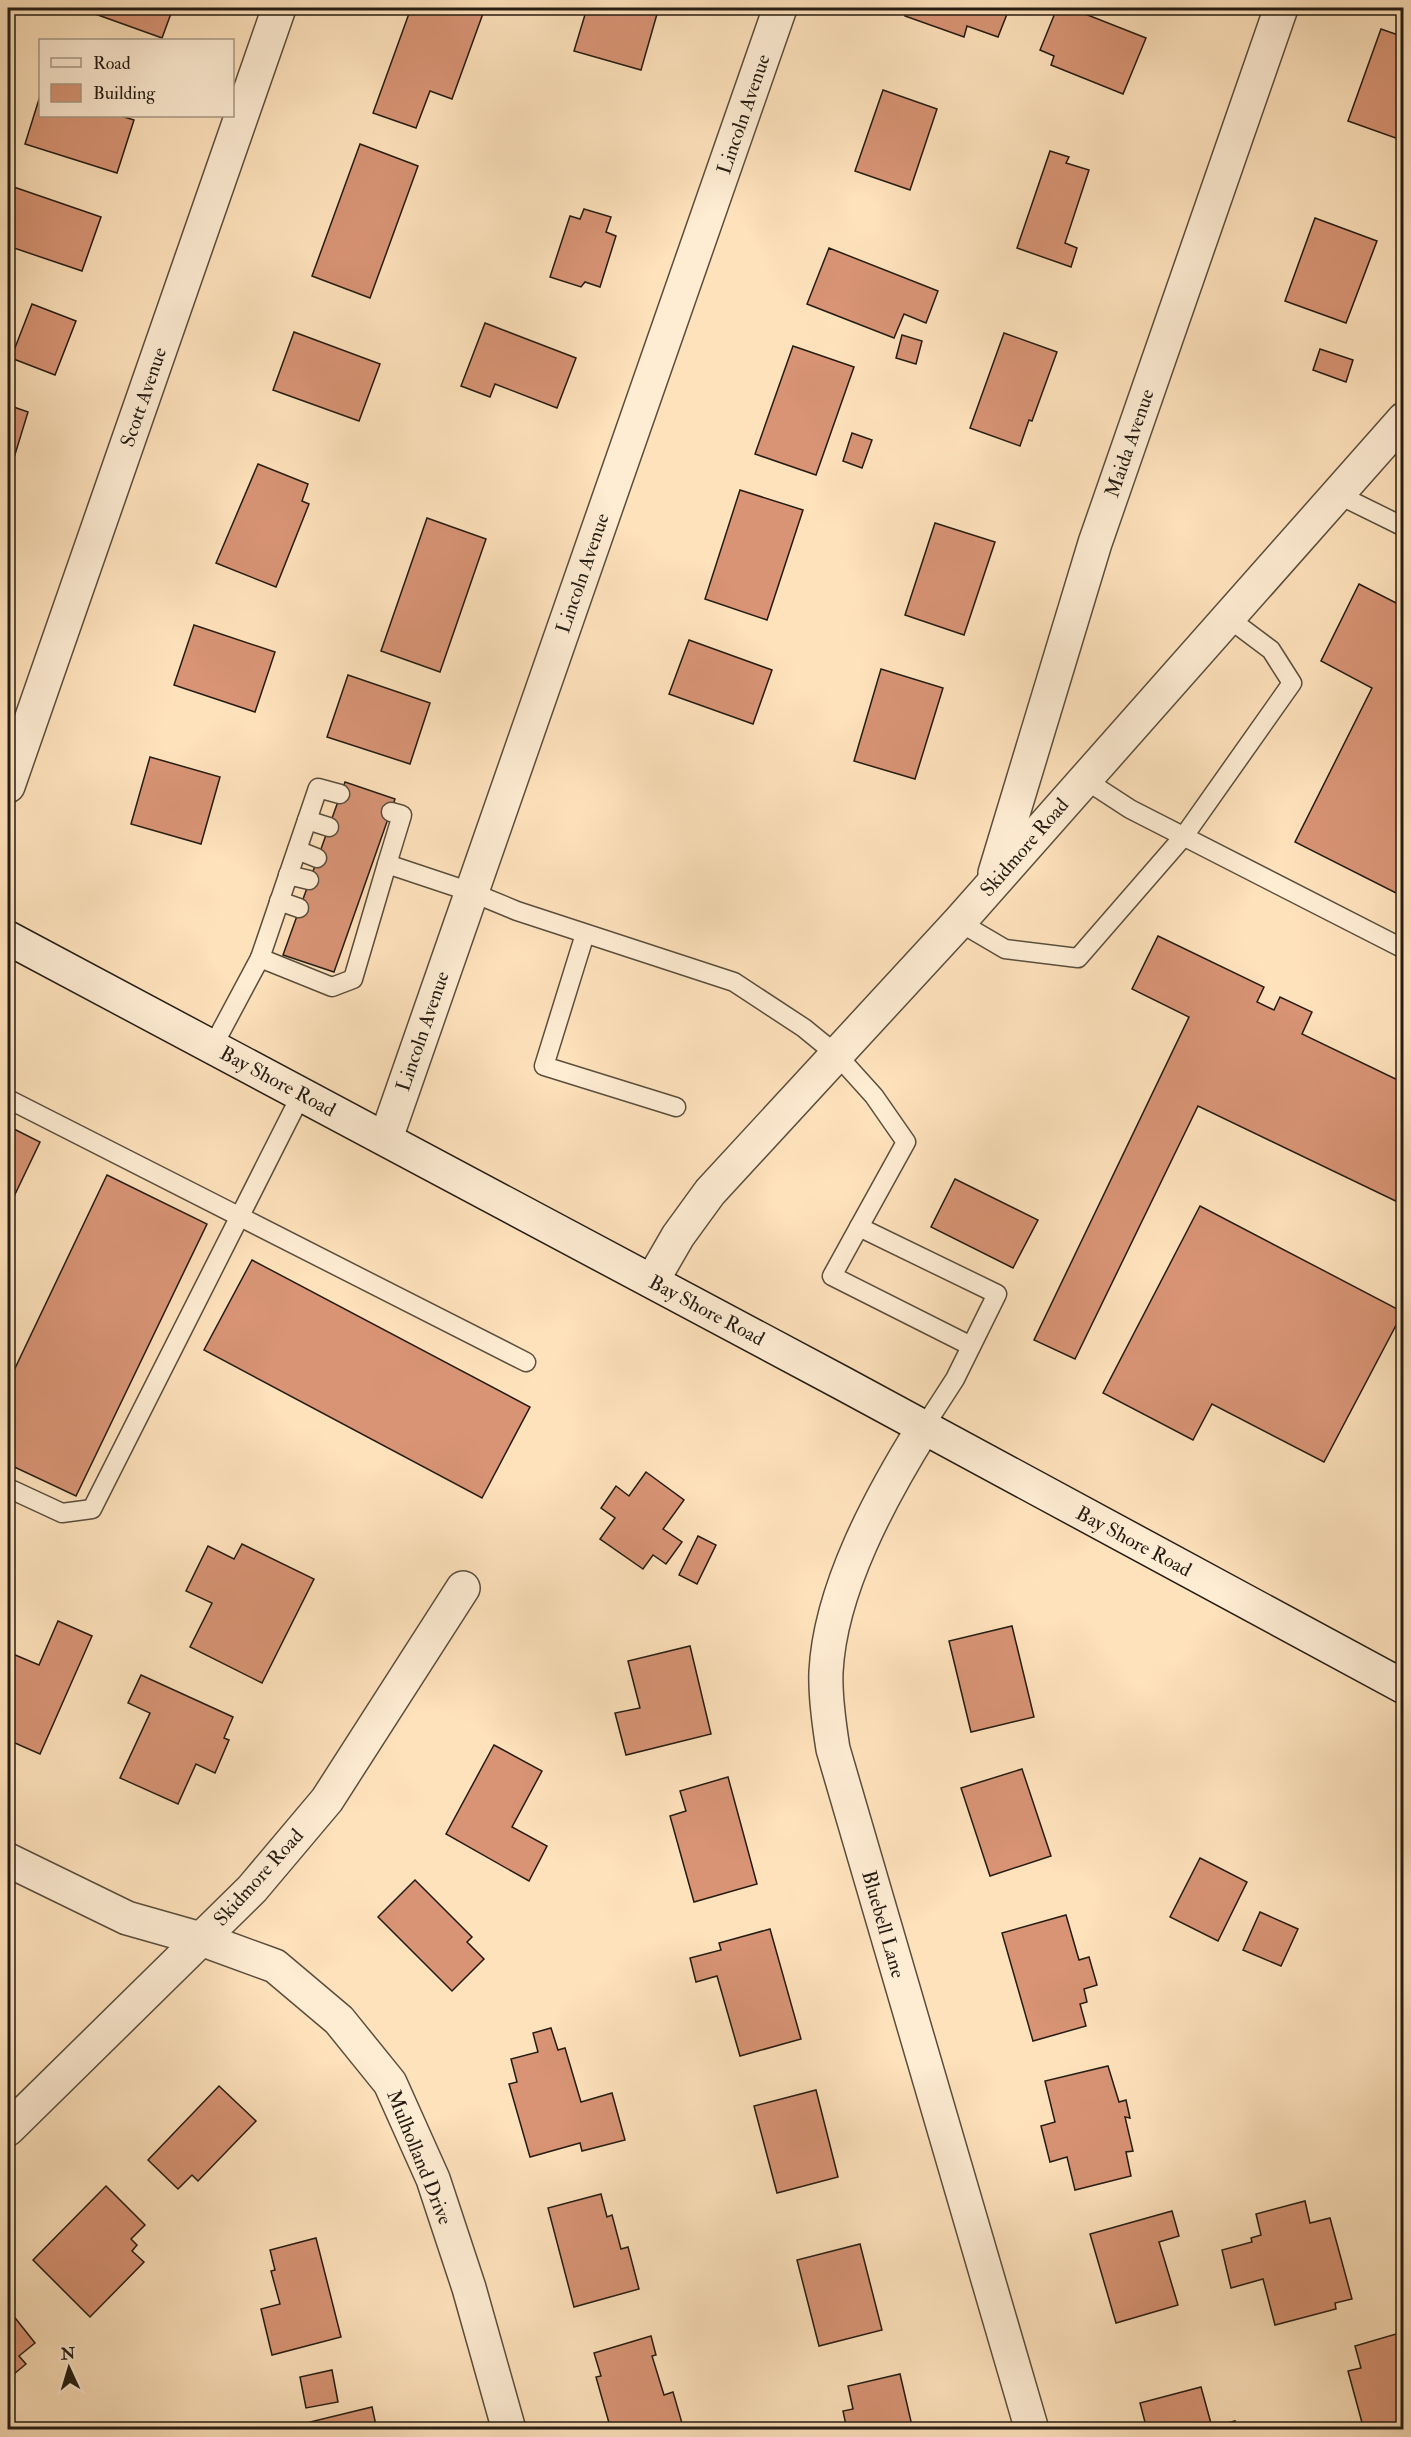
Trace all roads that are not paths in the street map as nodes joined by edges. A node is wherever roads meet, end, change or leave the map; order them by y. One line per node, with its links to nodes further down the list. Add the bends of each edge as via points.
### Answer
1 (279, 8): 9 (street, Scott Avenue)
2 (780, 8): 21 (street, Lincoln Avenue)
3 (1281, 8): 20 (street, Maida Avenue, via 1095,543)
4 (1404, 419): 5 (street, Skidmore Road)
5 (1337, 494): 6 (lane); 7 (street, Skidmore Road)
6 (1404, 527)
7 (1227, 617): 8 (street, Skidmore Road); 14 (lane, via 1271,650 1293,683)
8 (1084, 779): 14 (lane, via 1130,809); 20 (street, Skidmore Road)
9 (8, 786)
10 (340, 794): 12 (lane, via 318,788)
11 (391, 812): 17 (lane, via 402,814)
12 (307, 820): 13 (lane); 15 (lane)
13 (328, 827)
14 (1184, 836): 24 (lane, via 1078,958 1005,949); 29 (lane)
15 (297, 850): 16 (lane); 18 (lane)
16 (317, 858)
17 (382, 862): 21 (lane); 26 (lane, via 368,899)
18 (288, 875): 19 (lane); 22 (lane)
19 (309, 880)
20 (992, 884): 24 (street, Skidmore Road)
21 (471, 892): 27 (lane); 36 (street, Lincoln Avenue)
22 (279, 901): 23 (lane); 30 (lane)
23 (299, 908)
24 (959, 922): 32 (street, Skidmore Road)
25 (350, 925): 26 (lane)
26 (368, 932): 30 (lane, via 353,979 332,987)
27 (585, 934): 32 (lane, via 734,982); 35 (lane, via 544,1066)
28 (8, 938): 31 (street, Bay Shore Road)
29 (1404, 948)
30 (260, 958): 31 (lane)
31 (213, 1047): 33 (street, Bay Shore Road)
32 (837, 1054): 38 (lane, via 874,1096 906,1142); 39 (street, Skidmore Road, via 710,1191)
33 (302, 1094): 36 (street, Bay Shore Road); 37 (lane)
34 (8, 1099): 37 (lane)
35 (676, 1107)
36 (386, 1138): 39 (street, Bay Shore Road)
37 (240, 1217): 41 (lane); 43 (lane, via 92,1509 62,1513)
38 (860, 1227): 40 (lane, via 997,1294); 40 (lane, via 832,1276)
39 (652, 1281): 42 (street, Bay Shore Road)
40 (971, 1346): 42 (lane)
41 (526, 1362)
42 (924, 1427): 45 (street, Bay Shore Road); 50 (street, Bluebell Lane, via 884,1497 838,1600 826,1671 829,1724 833,1749)
43 (8, 1488)
44 (463, 1588): 47 (street, Skidmore Road, via 327,1800 252,1889)
45 (1404, 1687)
46 (8, 1860): 47 (street, Mulholland Drive, via 127,1918)
47 (201, 1939): 48 (street, Skidmore Road); 49 (street, Mulholland Drive, via 275,1966 339,2020 390,2083 433,2179)
48 (8, 2129)
49 (509, 2430)
50 (1032, 2430)

